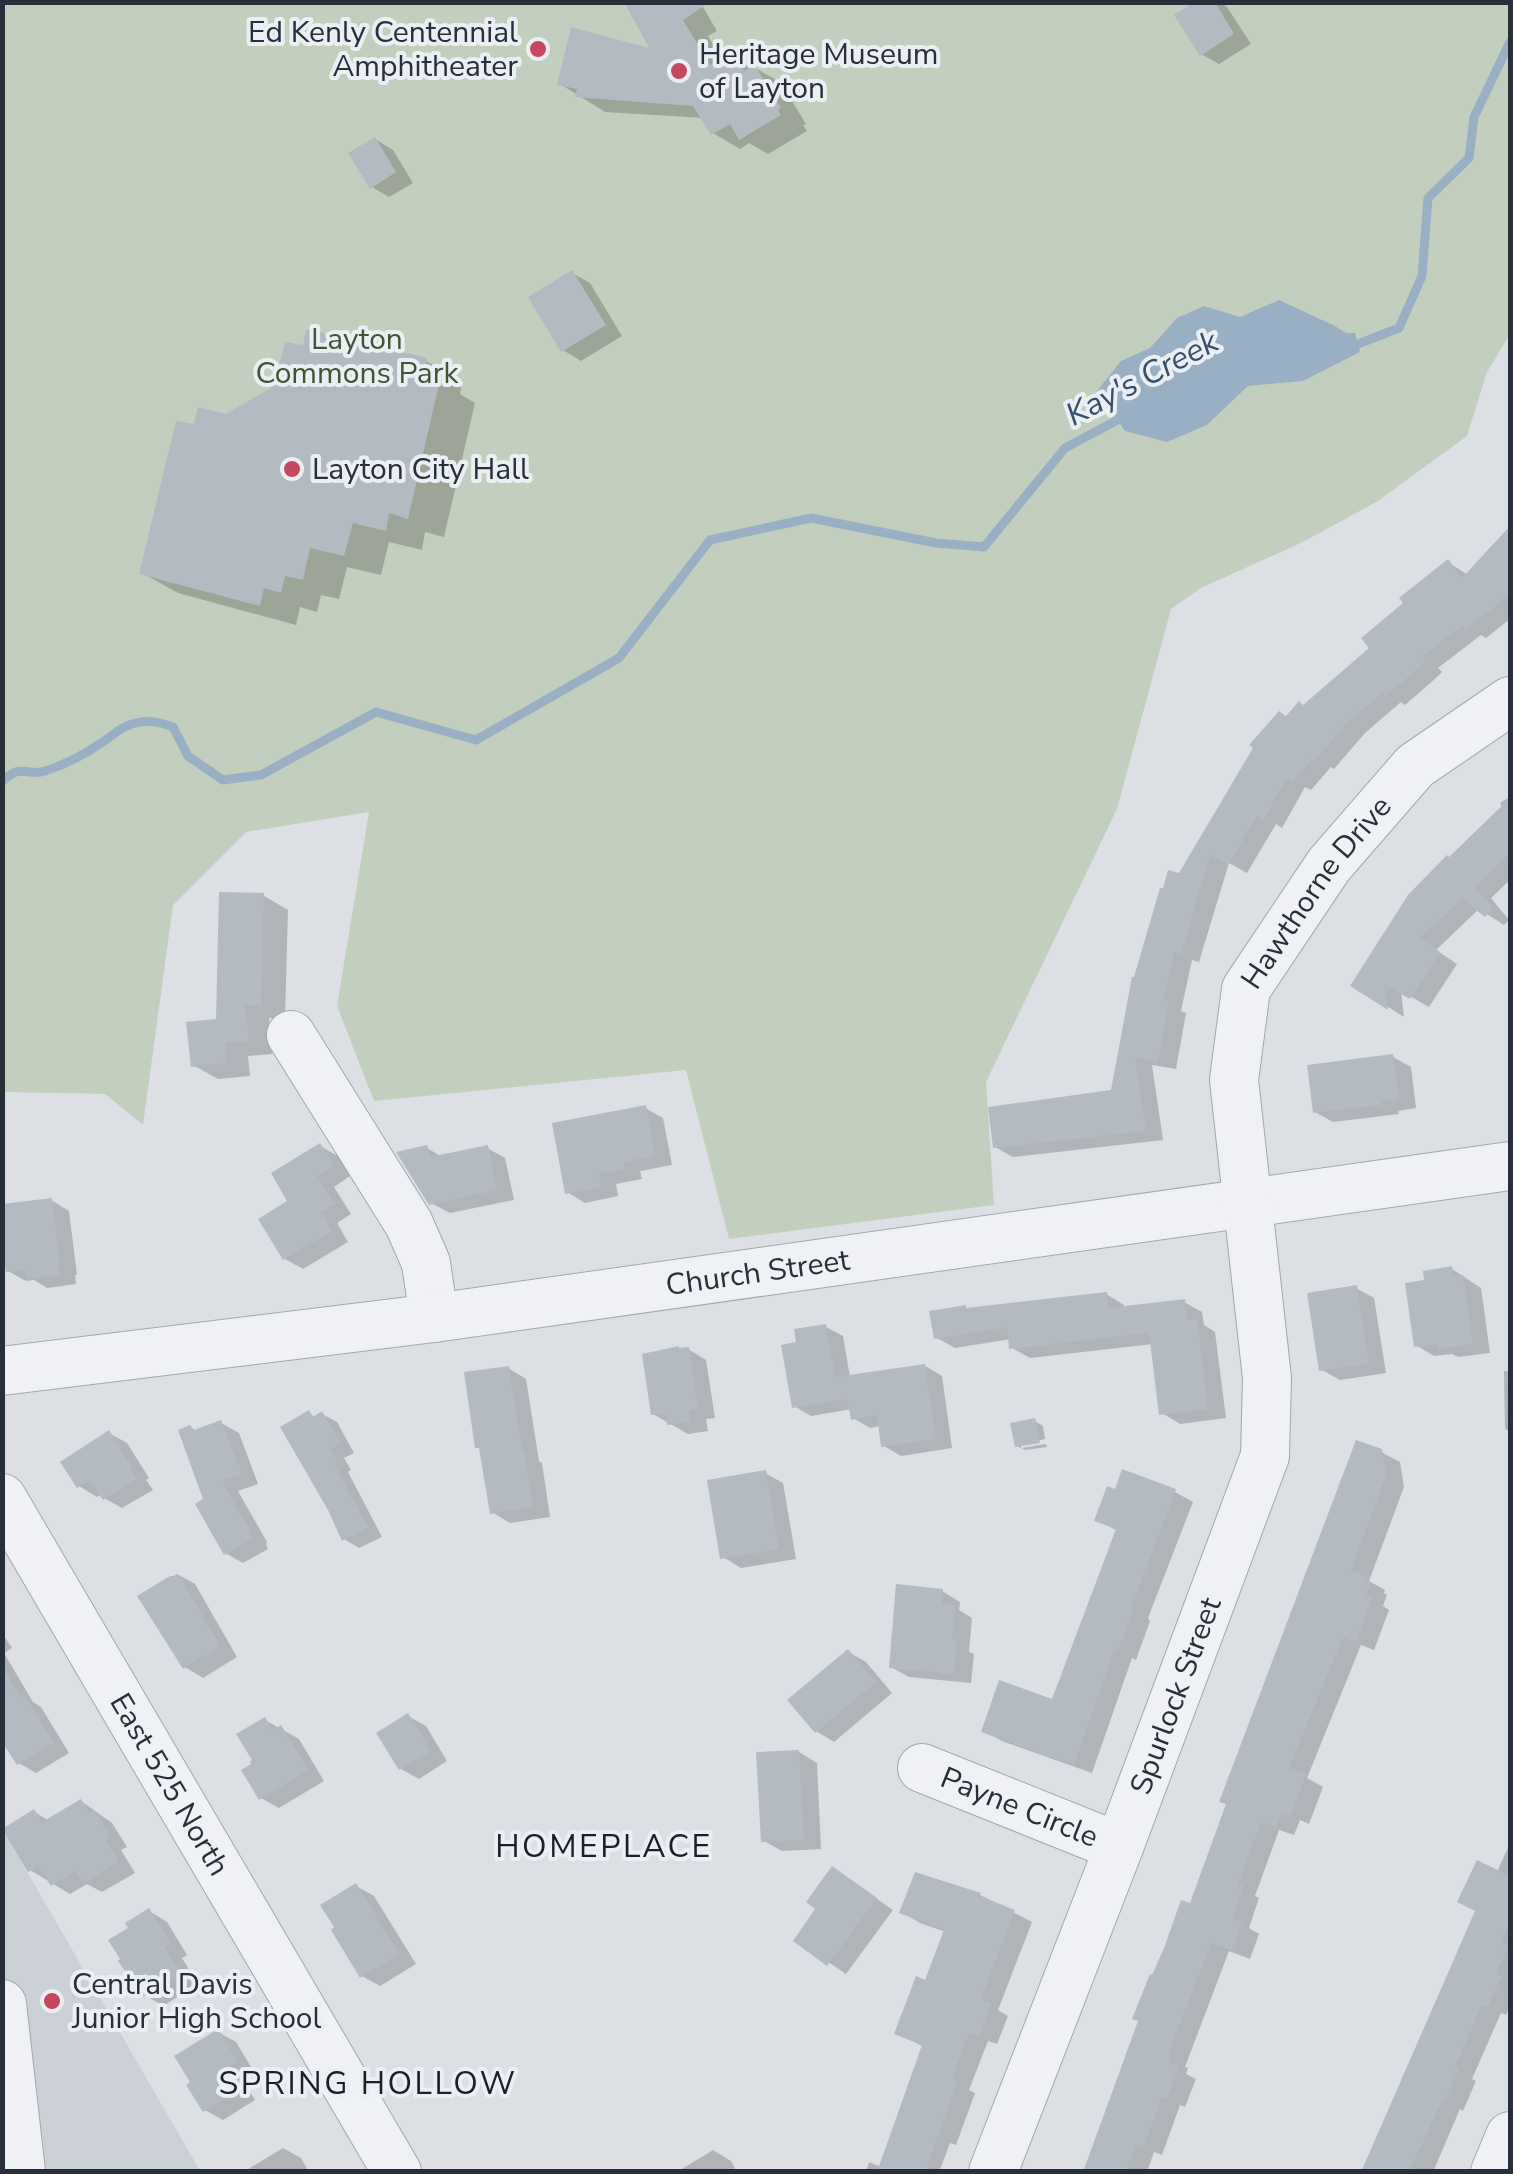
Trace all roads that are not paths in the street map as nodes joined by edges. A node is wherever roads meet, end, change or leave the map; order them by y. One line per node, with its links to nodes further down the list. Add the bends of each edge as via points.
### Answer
1 (1510, 701): 4 (street, Hawthorne Drive, via 1414,766 1329,865 1246,989 1234,1080)
2 (291, 1035): 5 (street, via 409,1224 426,1263)
3 (1510, 1166): 4 (street, Church Street)
4 (1247, 1204): 5 (street, Church Street); 9 (street, Spurlock Street, via 1267,1378 1265,1456)
5 (434, 1318): 6 (street, Church Street)
6 (2, 1371)
7 (2, 1498): 13 (street, East 525 North)
8 (922, 1768): 9 (street, Payne Circle)
9 (1119, 1847): 14 (street, Spurlock Street)
10 (2, 2004): 12 (street)
11 (1510, 2136): 15 (street)
12 (21, 2172)
13 (397, 2172)
14 (994, 2172)
15 (1495, 2172)

